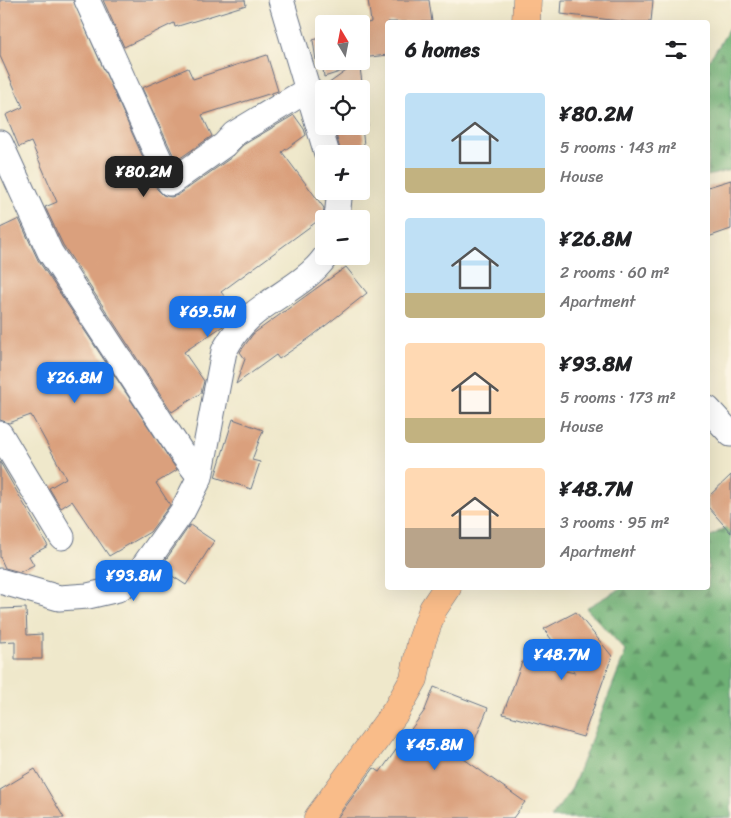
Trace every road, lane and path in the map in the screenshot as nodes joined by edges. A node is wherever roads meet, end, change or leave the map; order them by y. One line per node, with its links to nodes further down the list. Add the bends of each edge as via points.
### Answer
1 (87, 0): 5 (street, via 170,183 224,145 234,134)
2 (281, 0): 5 (street)
3 (527, 0): 4 (main road)
4 (526, 20)
5 (309, 89): 7 (street)
6 (0, 143): 12 (street, via 50,252)
7 (325, 145)
8 (317, 265): 12 (street, via 234,332 224,351)
9 (710, 410): 11 (street)
10 (0, 434): 13 (street)
11 (731, 434)
12 (200, 476): 14 (street, via 182,512 149,559 135,578 118,589 59,598)
13 (62, 537)
14 (0, 581)
15 (446, 590): 16 (main road, via 433,609 421,643 414,679 396,711)
16 (318, 818)

